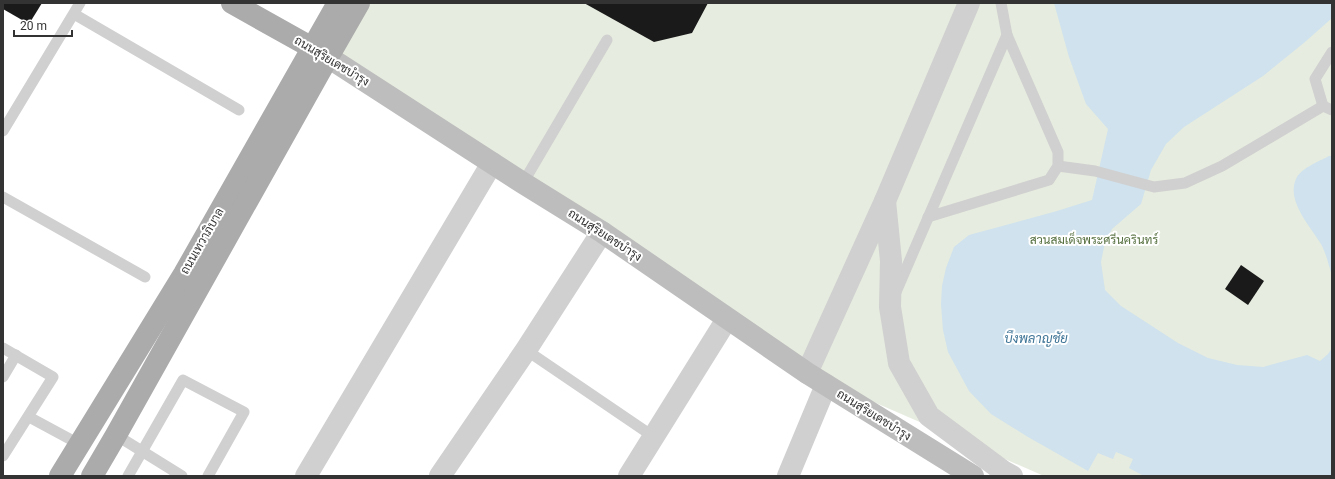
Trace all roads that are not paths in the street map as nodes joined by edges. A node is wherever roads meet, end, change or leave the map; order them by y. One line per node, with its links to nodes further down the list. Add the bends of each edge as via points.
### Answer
1 (80, 3): 7 (lane)
2 (232, 3): 11 (main road, ถนนสุริยเดชบำรุง)
3 (338, 3): 11 (main road, ถนนเทวาภิบาล)
4 (359, 3): 11 (main road, ถนนเทวาภิบาล)
5 (969, 3): 19 (street)
6 (1001, 3): 8 (lane)
7 (74, 14): 13 (lane); 14 (lane)
8 (1006, 35): 16 (lane, via 1058,152); 20 (lane)
9 (607, 40): 17 (lane)
10 (1332, 52): 12 (lane, via 1314,79)
11 (320, 53): 15 (main road, ถนนสุริยเดชบำรุง); 32 (main road, ถนนเทวาภิบาล); 34 (main road, ถนนเทวาภิบาล)
12 (1327, 108): 16 (lane, via 1222,166 1185,183 1154,186 1095,171)
13 (239, 110)
14 (3, 131)
15 (492, 163): 17 (main road, ถนนสุริยเดชบำรุง); 43 (street)
16 (1058, 166): 20 (lane, via 1049,180)
17 (523, 183): 21 (main road, ถนนสุริยเดชบำรุง)
18 (3, 197): 22 (lane)
19 (885, 201): 23 (street, via 892,261); 28 (street)
20 (928, 217): 23 (lane)
21 (602, 232): 24 (main road, ถนนสุริยเดชบำรุง); 26 (street)
22 (145, 277)
23 (890, 307): 47 (street, via 899,363 929,416)
24 (727, 319): 28 (main road, ถนนสุริยเดชบำรุง); 33 (street)
25 (3, 348): 27 (lane)
26 (526, 350): 33 (lane); 37 (street)
27 (16, 355): 29 (lane); 31 (lane, via 53,376)
28 (807, 373): 30 (main road, ถนนสุริยเดชบำรุง)
29 (3, 377)
30 (826, 386): 45 (street); 46 (main road, ถนนสุริยเดชบำรุง)
31 (29, 417): 34 (lane); 36 (lane)
32 (116, 436): 35 (lane); 39 (main road, ถนนเทวาภิบาล)
33 (654, 437): 44 (street)
34 (80, 444): 38 (main road, ถนนเทวาภิบาล)
35 (142, 451): 40 (lane); 41 (lane); 42 (lane, via 183,380 244,412)
36 (3, 456)
37 (447, 474)
38 (60, 476)
39 (92, 476)
40 (128, 476)
41 (182, 476)
42 (208, 476)
43 (306, 476)
44 (629, 476)
45 (788, 476)
46 (972, 476)
47 (1012, 476)

